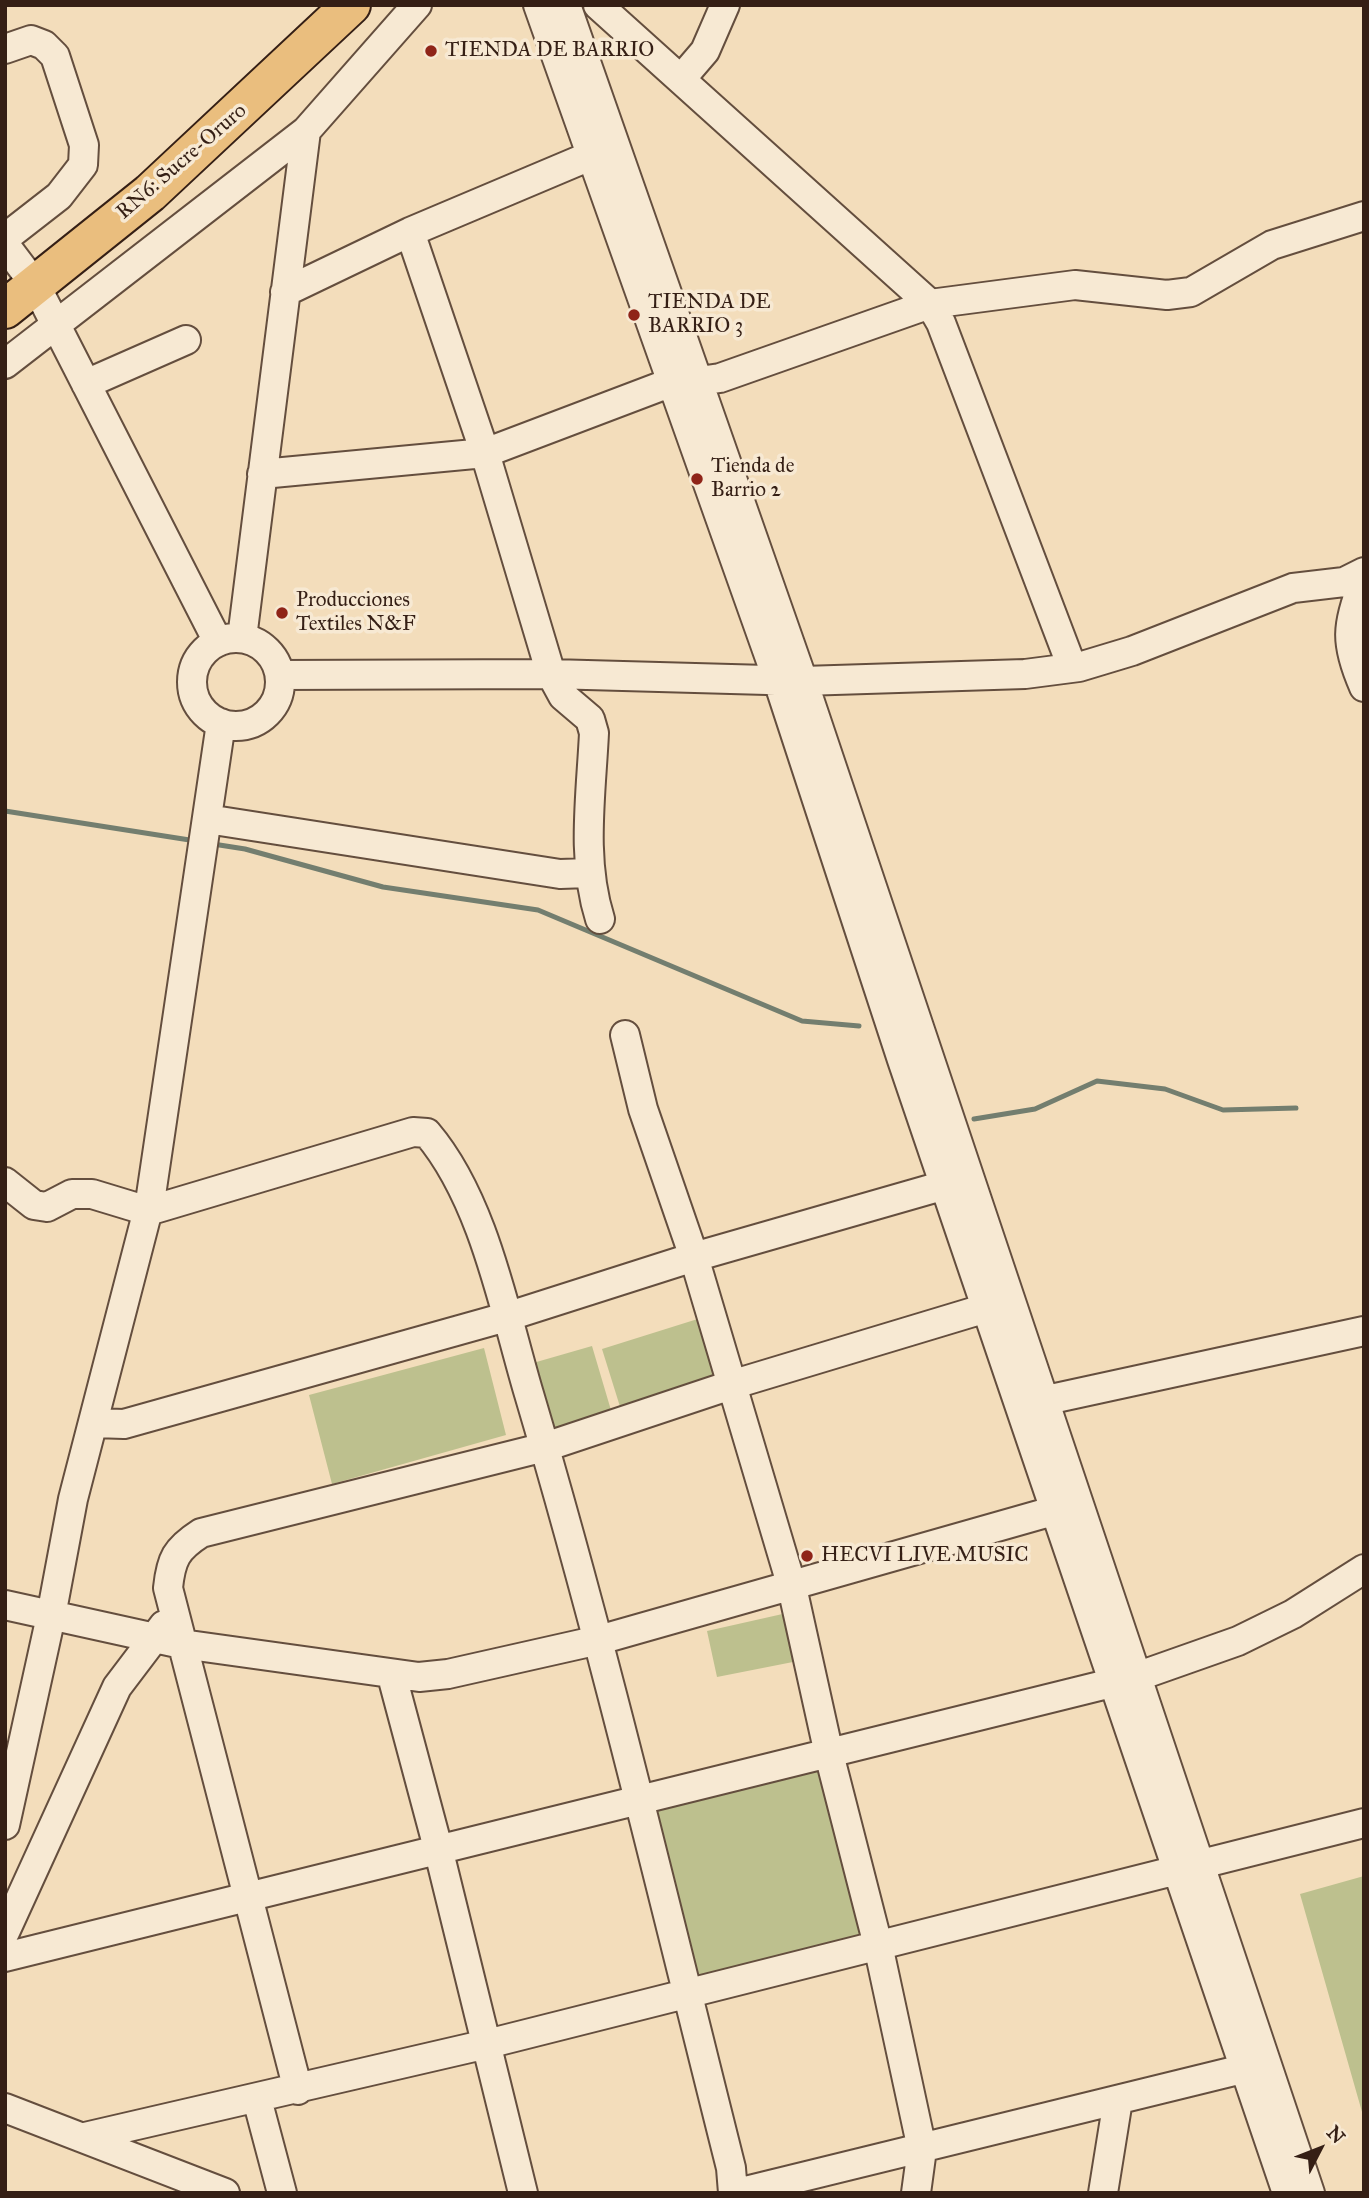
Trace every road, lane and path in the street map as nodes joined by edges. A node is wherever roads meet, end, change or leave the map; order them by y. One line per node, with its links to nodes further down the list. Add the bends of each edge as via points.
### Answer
1 (351, 5): 14 (highway, RN6: Sucre-Oruro, via 150,193)
2 (418, 5): 9 (street)
3 (538, 5): 10 (street)
4 (566, 5): 10 (street)
5 (598, 5): 8 (street)
6 (724, 5): 8 (street, via 705,51)
7 (5, 49): 12 (street, via 31,40 50,50 58,61 84,145 83,164 74,179)
8 (681, 79): 16 (street)
9 (306, 131): 15 (street); 18 (street)
10 (603, 150): 13 (street); 21 (street)
11 (1364, 216): 16 (street, via 1272,245 1191,292 1167,295 1075,285)
12 (9, 231): 14 (street)
13 (410, 232): 15 (street); 23 (street)
14 (36, 286): 17 (highway, RN6: Sucre-Oruro); 18 (street)
15 (285, 292): 24 (street)
16 (930, 304): 21 (street, via 720,378); 28 (street)
17 (5, 309)
18 (56, 325): 20 (street); 22 (street)
19 (186, 340): 22 (street)
20 (5, 364)
21 (685, 383): 23 (street, via 659,387); 31 (street)
22 (86, 384): 27 (street)
23 (485, 453): 24 (street); 29 (street)
24 (262, 474): 27 (street)
25 (1364, 572): 28 (street, via 1344,582 1293,588 1132,651)
26 (1364, 581): 32 (street, via 1348,625 1353,663)
27 (230, 640): 30 (street, via 267,650); 33 (street, via 206,650 197,662 192,683 198,705)
28 (1072, 667): 31 (street, via 1025,674)
29 (551, 674): 30 (street); 31 (street); 35 (street, via 563,696 590,719 594,733)
30 (280, 675): 33 (street, via 276,701 269,712 247,725)
31 (790, 681): 39 (street); 42 (street)
32 (1364, 687)
33 (221, 723): 34 (street)
34 (207, 818): 35 (street, via 561,874); 40 (street)
35 (589, 873): 36 (street)
36 (600, 919)
37 (625, 1035): 41 (street, via 643,1109)
38 (5, 1182): 40 (street, via 34,1205 47,1207 72,1194 92,1194)
39 (945, 1185): 41 (street); 42 (street)
40 (148, 1211): 43 (street, via 413,1132 427,1133 447,1156 479,1226); 47 (street)
41 (694, 1257): 43 (street); 45 (street)
42 (998, 1304): 45 (street); 46 (street); 49 (street)
43 (506, 1317): 47 (street, via 124,1424); 48 (street)
44 (1364, 1331): 46 (street)
45 (732, 1385): 48 (street); 51 (street)
46 (1042, 1401): 49 (street)
47 (94, 1423): 53 (street, via 73,1499)
48 (545, 1447): 54 (street); 55 (street, via 201,1533 178,1551 170,1565)
49 (1066, 1507): 51 (street); 57 (street)
50 (1364, 1569): 57 (street, via 1293,1614 1238,1641)
51 (792, 1587): 54 (street); 58 (street)
52 (5, 1605): 53 (street)
53 (51, 1616): 55 (street); 61 (street)
54 (599, 1640): 56 (street, via 448,1674); 59 (street)
55 (170, 1641): 56 (street); 64 (street); 65 (street, via 117,1687)
56 (392, 1676): 62 (street)
57 (1125, 1680): 58 (street); 63 (street)
58 (829, 1754): 59 (street); 66 (street)
59 (637, 1799): 62 (street); 68 (street)
60 (1364, 1823): 63 (street)
61 (5, 1825)
62 (438, 1848): 64 (street); 69 (street)
63 (1188, 1869): 66 (street); 70 (street)
64 (246, 1895): 67 (street); 71 (street)
65 (5, 1931)
66 (877, 1945): 68 (street); 76 (street)
67 (5, 1957)
68 (687, 1991): 69 (street); 80 (street)
69 (487, 2044): 71 (street); 79 (street)
70 (1255, 2066): 73 (street); 83 (street); 84 (street)
71 (298, 2090): 72 (street)
72 (257, 2099): 75 (street); 78 (street)
73 (1118, 2100): 76 (street); 82 (street)
74 (5, 2108): 75 (street)
75 (85, 2137): 77 (street)
76 (922, 2149): 80 (street); 81 (street)
77 (225, 2193)
78 (282, 2193)
79 (523, 2193)
80 (735, 2193)
81 (916, 2193)
82 (1103, 2193)
83 (1287, 2193)
84 (1310, 2193)

